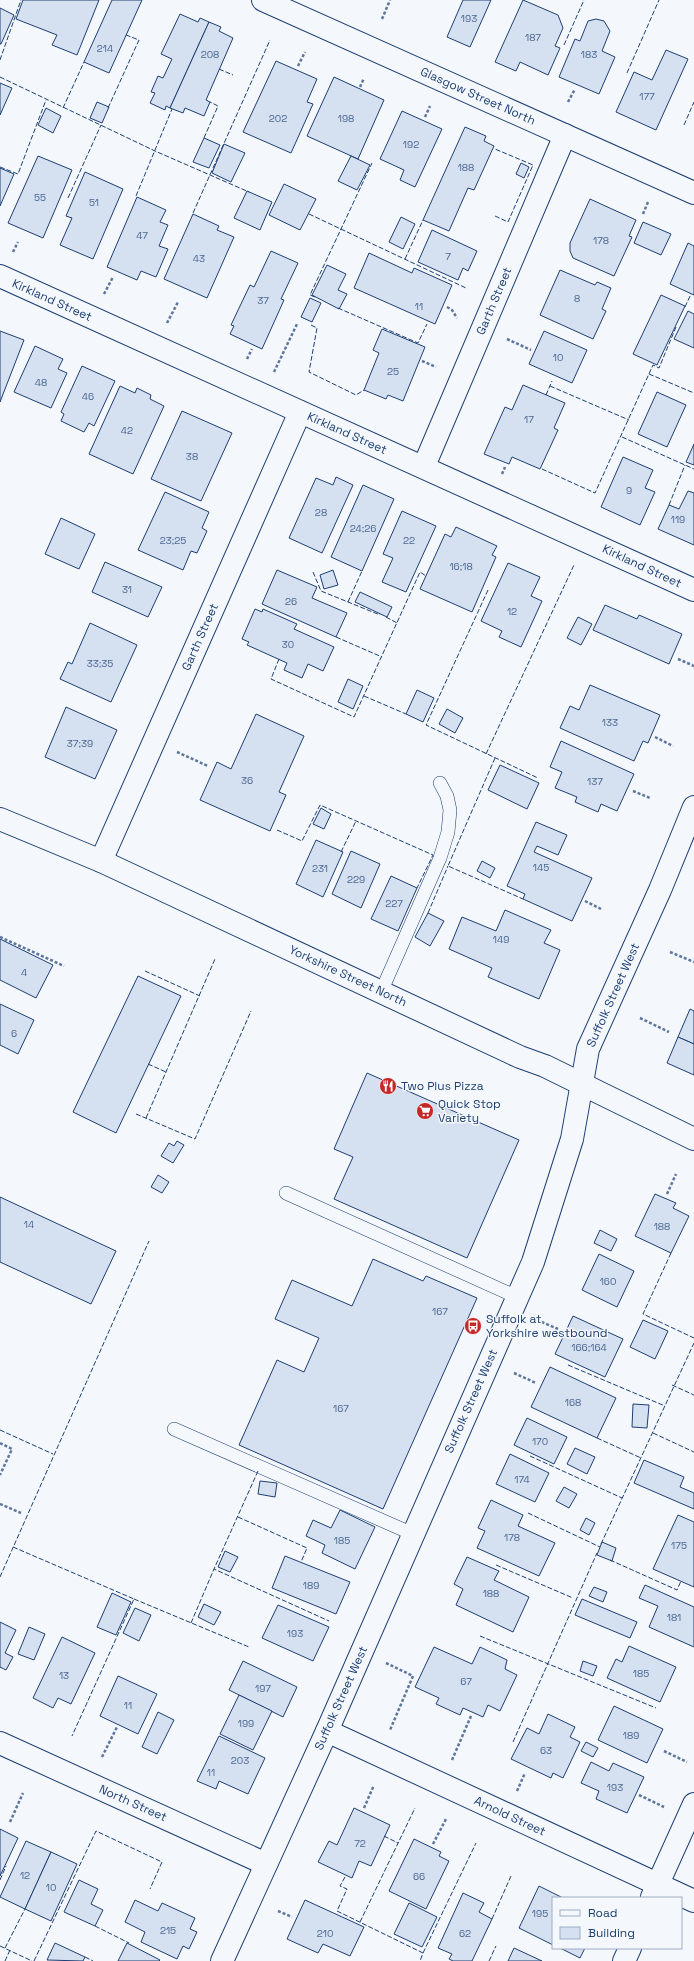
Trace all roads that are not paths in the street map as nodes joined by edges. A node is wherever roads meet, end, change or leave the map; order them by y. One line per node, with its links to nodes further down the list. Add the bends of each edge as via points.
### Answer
1 (263, 0): 2 (street, Glasgow Street North)
2 (565, 135): 3 (street, Glasgow Street North); 6 (street, Garth Street)
3 (694, 193)
4 (5, 267): 5 (street, Kirkland Street)
5 (300, 412): 6 (street, Kirkland Street); 11 (street, Garth Street)
6 (424, 466): 7 (street, Kirkland Street)
7 (694, 590)
8 (440, 783): 12 (lane, via 447,796 450,810 448,832 440,858)
9 (694, 807): 13 (street, Suffolk Street West, via 660,890 588,1049)
10 (0, 819): 11 (street, Yorkshire Street North)
11 (101, 861): 12 (street, Yorkshire Street North)
12 (381, 992): 13 (street, Yorkshire Street North)
13 (582, 1085): 14 (street, Yorkshire Street North); 16 (street, Suffolk Street West, via 572,1139 533,1262)
14 (694, 1139)
15 (286, 1193): 16 (lane)
16 (517, 1297): 18 (street, Suffolk Street West)
17 (174, 1429): 18 (lane)
18 (413, 1534): 19 (street, Suffolk Street West)
19 (327, 1731): 22 (street, Suffolk Street West); 23 (street, Arnold Street)
20 (0, 1743): 22 (street, North Street)
21 (694, 1804): 23 (street)
22 (266, 1864): 28 (street, Suffolk Street West)
23 (655, 1891): 24 (street, Arnold Street)
24 (678, 1897)
25 (682, 1898): 26 (street, Arnold Street)
26 (694, 1901)
27 (630, 1949): 29 (street)
28 (222, 1961)
29 (624, 1961)

